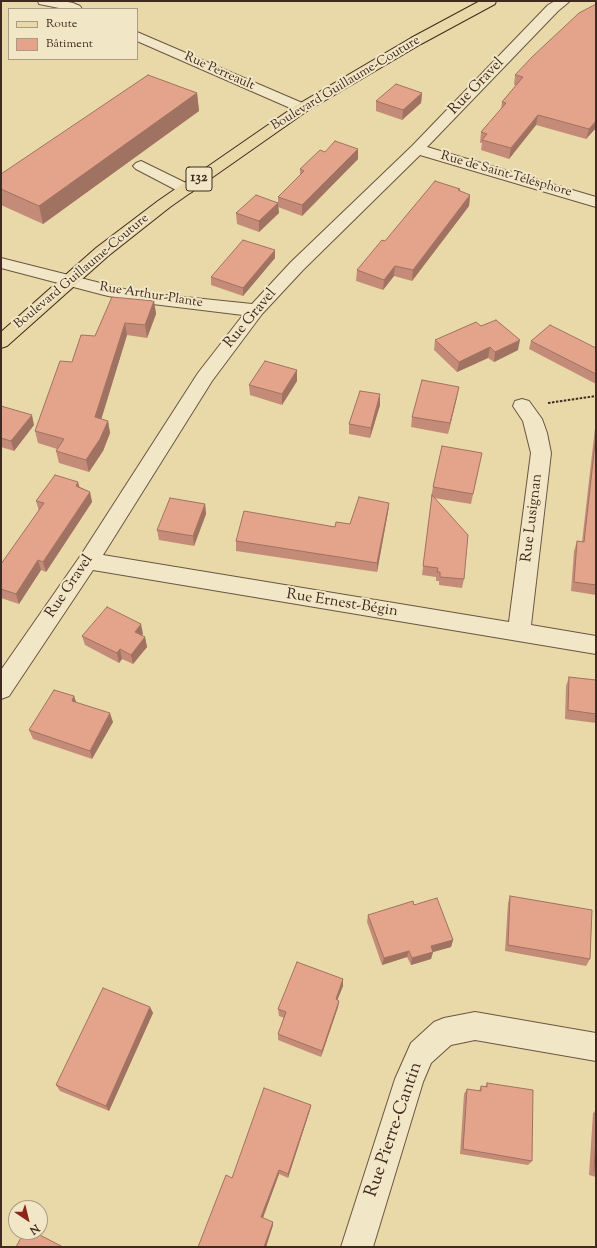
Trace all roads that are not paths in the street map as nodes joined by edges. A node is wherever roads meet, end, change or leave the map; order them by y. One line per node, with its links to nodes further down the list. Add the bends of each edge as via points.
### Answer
1 (44, 1): 4 (street)
2 (490, 1): 6 (main road, Boulevard Guillaume-Couture / 132)
3 (564, 1): 7 (street, Rue Gravel, via 547,14)
4 (73, 8)
5 (138, 36): 6 (street, Rue Perreault)
6 (302, 108): 9 (main road, Boulevard Guillaume-Couture / 132)
7 (417, 149): 10 (street, Rue de Saint-Télésphore); 13 (street, Rue Gravel, via 297,266)
8 (141, 166): 9 (street)
9 (186, 189): 12 (main road, Boulevard Guillaume-Couture / 132)
10 (596, 202)
11 (1, 263): 12 (street, Rue Arthur-Plante)
12 (70, 280): 13 (street, Rue Arthur-Plante, via 136,296); 14 (main road, Boulevard Guillaume-Couture / 132)
13 (256, 310): 16 (street, Rue Gravel, via 205,377)
14 (1, 342)
15 (522, 406): 17 (street, Rue Lusignan, via 538,433 541,453)
16 (88, 561): 17 (street, Rue Ernest-Bégin); 19 (street, Rue Gravel)
17 (519, 633): 18 (street, Rue Ernest-Bégin)
18 (596, 645)
19 (1, 690)
20 (596, 1047): 21 (street, Rue Pierre-Cantin, via 475,1026 444,1032 421,1053 409,1079)
21 (357, 1247)

